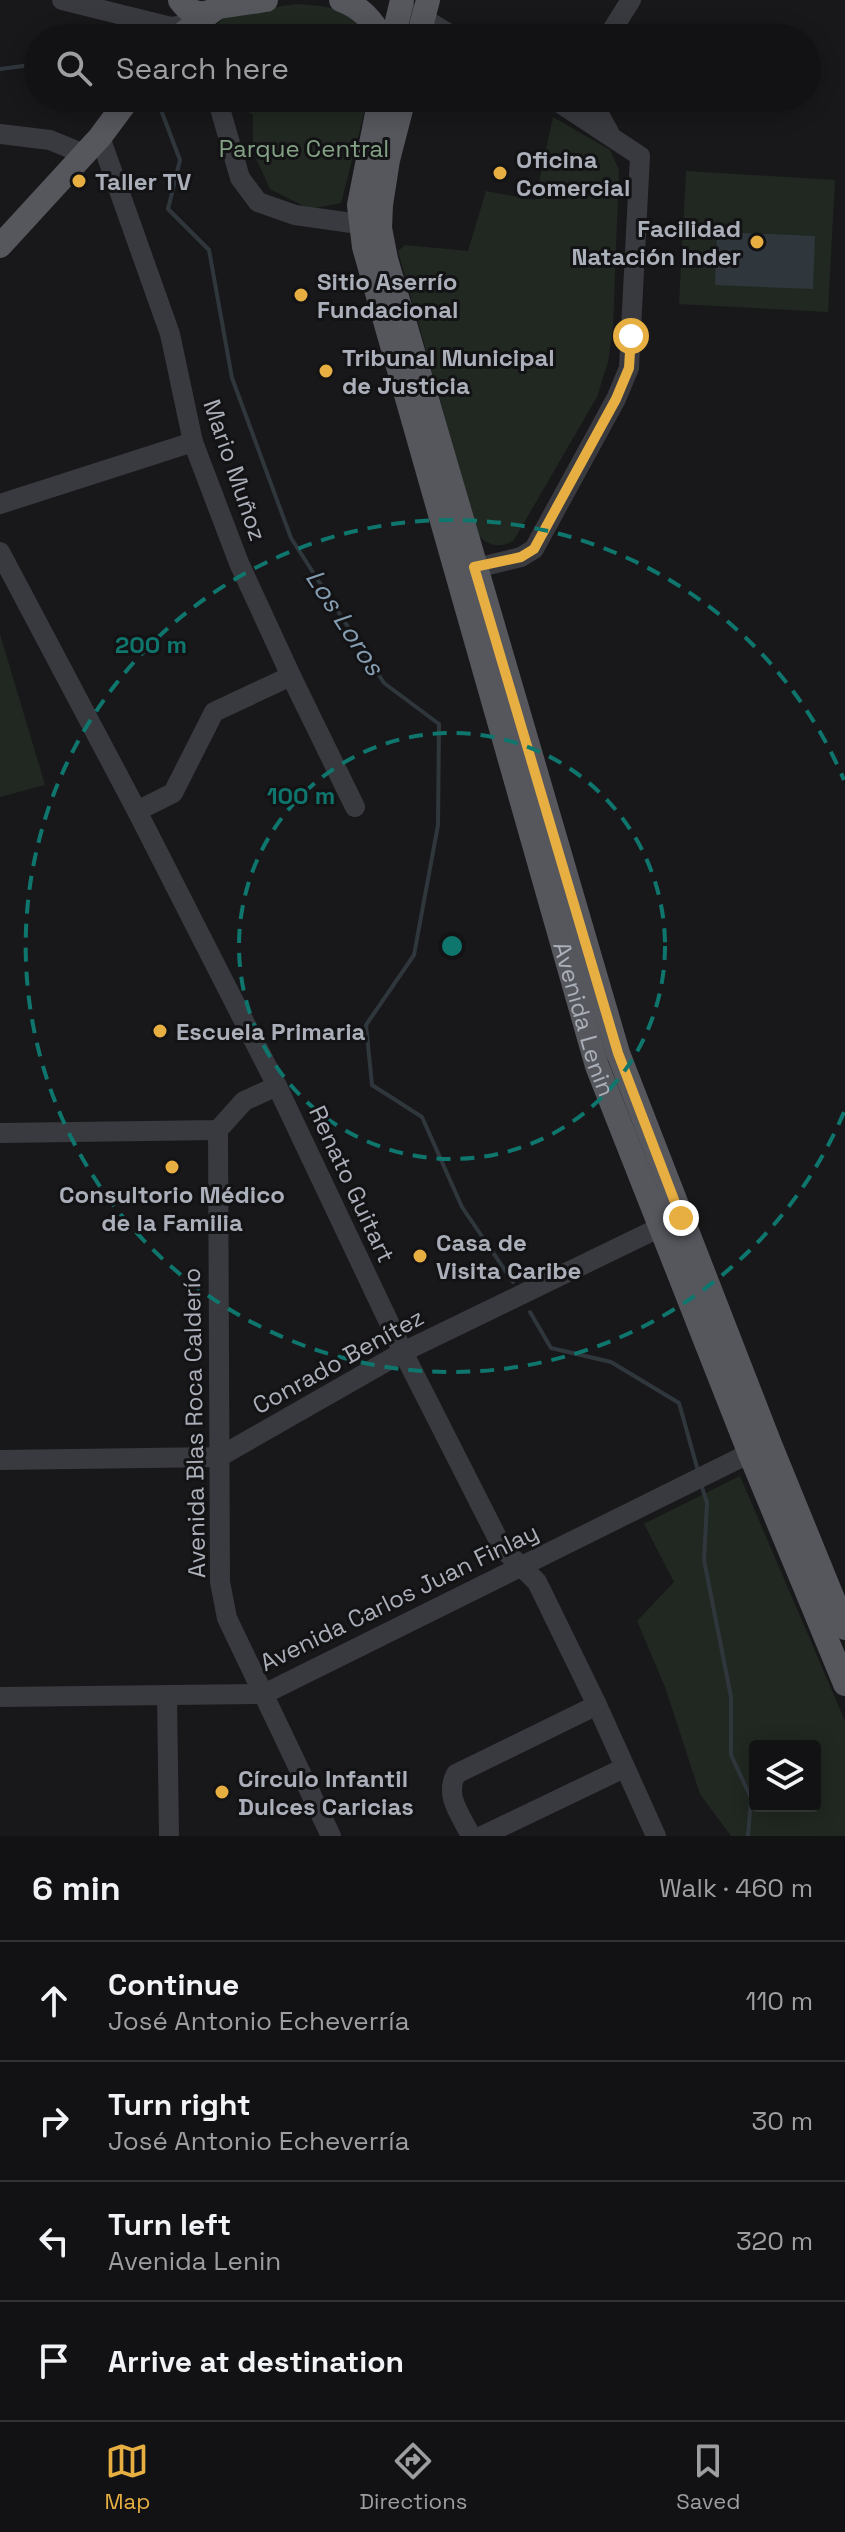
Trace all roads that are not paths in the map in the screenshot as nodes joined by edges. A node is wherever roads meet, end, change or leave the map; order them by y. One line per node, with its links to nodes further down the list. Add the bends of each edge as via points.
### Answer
1 (62, 0): 7 (street)
2 (118, 0): 7 (street)
3 (177, 0): 9 (main road); 9 (main road, via 197,13)
4 (266, 0): 9 (main road)
5 (341, 0): 10 (main road, via 355,5)
6 (631, 0): 12 (street)
7 (98, 10): 9 (street)
8 (415, 10): 11 (street)
9 (196, 23)
10 (374, 24)
11 (436, 24)
12 (616, 24)
13 (119, 112): 21 (main road)
14 (221, 112): 22 (street, via 240,178 258,202 295,215)
15 (377, 112): 22 (main road, Avenida Lenin, via 362,182)
16 (400, 112): 22 (main road, Avenida Lenin)
17 (577, 112): 20 (street)
18 (598, 112): 20 (street)
19 (0, 134): 21 (street)
20 (612, 137): 27 (street, via 640,156 629,368 534,549)
21 (92, 145): 23 (main road); 24 (street, Mario Muñoz, via 170,334)
22 (370, 226): 27 (main road, Avenida Lenin, via 386,259)
23 (0, 246)
24 (193, 442): 25 (street); 28 (street, Mario Muñoz, via 239,563)
25 (0, 504)
26 (0, 552): 30 (street, Renato Guitart)
27 (465, 571): 34 (main road, Avenida Lenin)
28 (291, 676): 29 (street, Mario Muñoz); 30 (street, via 214,712 173,793)
29 (355, 807)
30 (137, 811): 31 (street, Renato Guitart)
31 (277, 1086): 32 (street, via 244,1101); 35 (street, Renato Guitart)
32 (218, 1130): 33 (street); 37 (street, Avenida Blas Roca Calderío)
33 (0, 1133)
34 (670, 1223): 35 (street, Conrado Benítez); 36 (main road, Avenida Lenin)
35 (403, 1352): 37 (street, Conrado Benítez); 39 (street, Renato Guitart, via 503,1549)
36 (760, 1449): 39 (street, Avenida Carlos Juan Finlay); 40 (main road, Avenida Lenin); 41 (main road, Avenida Lenin)
37 (219, 1457): 38 (street, Conrado Benítez); 42 (street, Avenida Blas Roca Calderío, via 220,1582 227,1618)
38 (0, 1460)
39 (521, 1567): 42 (street, Avenida Carlos Juan Finlay); 45 (street, Renato Guitart, via 537,1582)
40 (845, 1628)
41 (845, 1684)
42 (264, 1694): 43 (street, Avenida Carlos Juan Finlay); 49 (street, Avenida Blas Roca Calderío)
43 (167, 1695): 44 (street, Avenida Carlos Juan Finlay); 48 (street)
44 (0, 1697)
45 (597, 1705): 46 (street, Renato Guitart); 50 (street, via 456,1774 451,1794)
46 (624, 1768): 47 (street, Renato Guitart); 51 (street)
47 (654, 1835)
48 (169, 1836)
49 (331, 1836)
50 (471, 1836)
51 (482, 1836)

